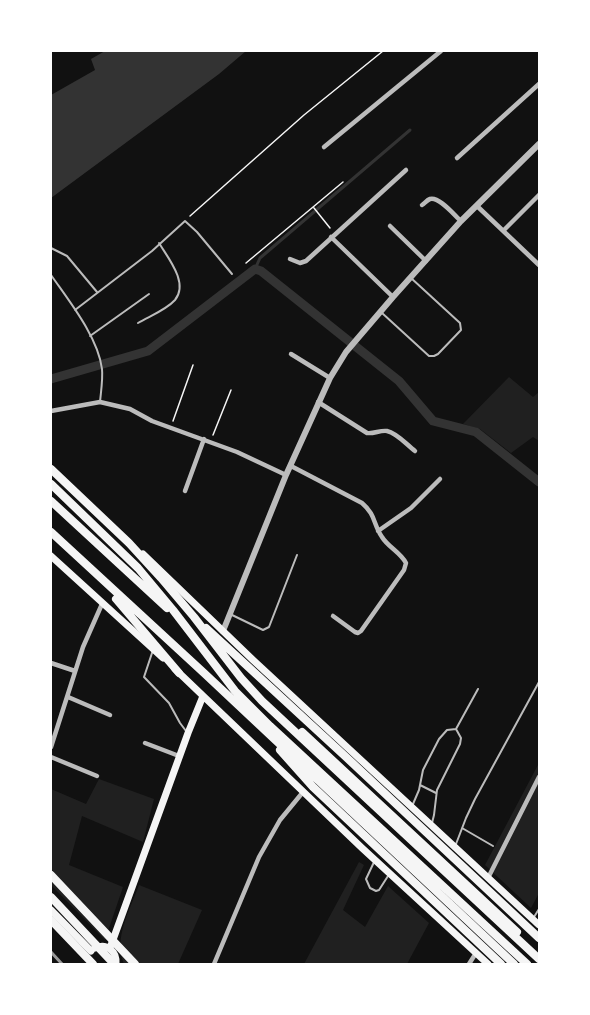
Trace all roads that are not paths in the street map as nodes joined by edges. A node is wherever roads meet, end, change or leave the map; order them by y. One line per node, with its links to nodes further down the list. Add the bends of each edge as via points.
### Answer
1 (441, 51): 4 (street)
2 (539, 84): 5 (street)
3 (539, 144): 9 (street)
4 (324, 147)
5 (457, 158)
6 (406, 170): 13 (street)
7 (539, 195): 12 (street)
8 (422, 205): 10 (street, via 435,199)
9 (477, 206): 10 (street); 12 (street)
10 (461, 221): 17 (street)
11 (390, 226): 17 (street)
12 (503, 231): 18 (street)
13 (333, 236): 16 (street, via 306,261); 24 (street)
14 (159, 243): 20 (lane, via 185,221); 22 (lane); 27 (lane, via 173,264 180,290 177,298)
15 (51, 248): 22 (lane, via 67,256)
16 (290, 259)
17 (426, 261): 21 (street)
18 (539, 265)
19 (51, 274): 25 (lane)
20 (232, 274)
21 (411, 278): 24 (street); 26 (lane, via 460,323 460,330 438,354 429,356)
22 (97, 292): 25 (lane)
23 (149, 294): 28 (lane)
24 (393, 297): 26 (street)
25 (75, 310): 28 (lane)
26 (381, 312): 30 (street, via 346,352)
27 (138, 323)
28 (90, 336): 31 (lane, via 102,370)
29 (291, 354): 30 (street)
30 (330, 378): 32 (street)
31 (100, 402): 33 (street); 34 (street, via 130,409)
32 (318, 402): 35 (street, via 367,433 387,431); 37 (street)
33 (51, 411)
34 (204, 440): 39 (street); 42 (street)
35 (415, 451)
36 (51, 464): 49 (main road)
37 (291, 466): 39 (street); 44 (street, via 362,503 372,513)
38 (51, 469): 54 (main road, via 129,543)
39 (286, 475): 52 (street)
40 (440, 479): 44 (street, via 411,508)
41 (51, 484): 62 (main road, via 138,568)
42 (185, 491)
43 (51, 501): 46 (main road)
44 (378, 531): 53 (street, via 404,559 404,570 358,633)
45 (51, 532): 50 (main road)
46 (103, 550): 49 (main road); 96 (main road)
47 (297, 555): 52 (lane, via 267,629)
48 (51, 556): 51 (main road)
49 (160, 570): 55 (main road)
50 (95, 574): 59 (main road); 106 (main road)
51 (102, 604): 56 (main road); 58 (street)
52 (230, 614): 55 (street)
53 (333, 616)
54 (194, 617): 93 (main road); 98 (main road, via 262,701)
55 (223, 631): 78 (main road)
56 (153, 649): 59 (main road); 67 (lane, via 144,677 169,703)
57 (51, 663): 58 (street)
58 (75, 671): 64 (street)
59 (179, 673): 63 (main road)
60 (539, 682): 80 (lane)
61 (478, 689): 66 (lane)
62 (235, 691): 105 (main road, via 313,787); 107 (main road)
63 (203, 696): 67 (main road); 76 (main road)
64 (68, 697): 65 (street); 68 (street)
65 (110, 715)
66 (456, 729): 75 (lane, via 447,730 439,739); 77 (lane, via 460,744)
67 (188, 733): 71 (main road)
68 (53, 734): 70 (street)
69 (145, 743): 71 (street)
70 (51, 747)
71 (179, 756): 94 (main road)
72 (51, 757): 73 (street)
73 (97, 776)
74 (539, 777): 86 (street)
75 (420, 785): 77 (lane); 78 (lane)
76 (303, 792): 83 (main road); 102 (street, via 286,811 259,857)
77 (436, 793): 79 (lane)
78 (411, 806): 79 (main road)
79 (431, 825): 82 (main road)
80 (462, 828): 81 (lane); 82 (lane)
81 (492, 846)
82 (456, 847): 86 (main road)
83 (375, 860): 84 (main road); 84 (lane, via 366,879 370,888 379,890)
84 (389, 874): 97 (main road)
85 (51, 875): 101 (highway)
86 (488, 878): 90 (main road)
87 (51, 899): 95 (main road); 100 (highway)
88 (539, 909): 90 (lane)
89 (51, 910): 95 (main road)
90 (532, 919): 92 (main road)
91 (51, 920): 99 (highway)
92 (539, 925)
93 (539, 938)
94 (110, 948): 95 (main road); 100 (main road)
95 (93, 950): 99 (main road, via 88,960)
96 (539, 952)
97 (476, 953): 103 (street); 104 (main road)
98 (539, 959)
99 (91, 964)
100 (115, 964)
101 (135, 964)
102 (214, 964)
103 (470, 964)
104 (488, 964)
105 (501, 964)
106 (514, 964)
107 (527, 964)

